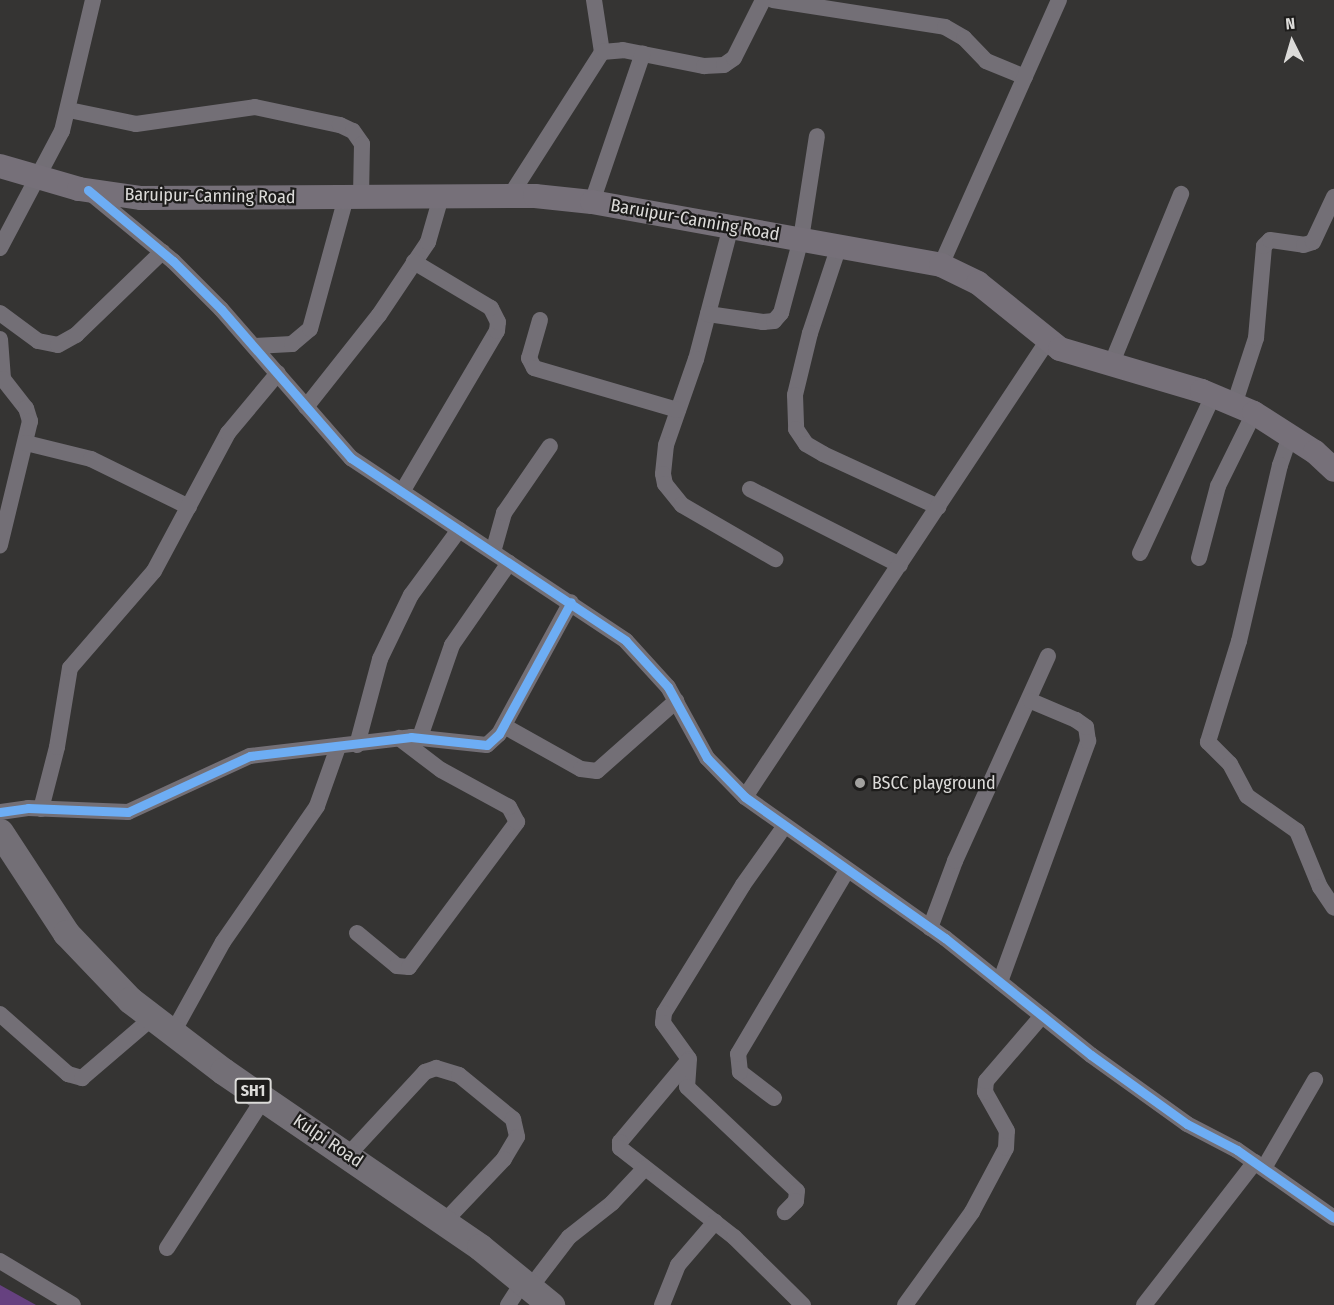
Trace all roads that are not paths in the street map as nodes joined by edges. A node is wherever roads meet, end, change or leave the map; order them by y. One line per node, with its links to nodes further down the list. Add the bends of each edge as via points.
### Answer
1 (93, 0): 9 (street)
2 (594, 0): 6 (street)
3 (763, 0): 7 (street, via 734,58 724,65 704,66)
4 (773, 0): 8 (street, via 945,27 964,38 986,61)
5 (1059, 0): 8 (street)
6 (602, 52): 7 (street); 15 (street)
7 (643, 53): 19 (street)
8 (1024, 77): 26 (street)
9 (69, 110): 12 (street); 16 (street, via 136,124 255,107 340,125 352,131 362,144)
10 (818, 136): 21 (street)
11 (0, 166): 12 (main road, Baruipur-Canning Road)
12 (40, 179): 13 (main road, Baruipur-Canning Road); 23 (street)
13 (88, 190): 16 (main road, Baruipur-Canning Road, via 141,198); 24 (street)
14 (1181, 194): 33 (street)
15 (510, 196): 17 (main road, Baruipur-Canning Road); 19 (main road, Baruipur-Canning Road)
16 (353, 197): 17 (main road, Baruipur-Canning Road); 32 (street, via 310,329 292,344)
17 (441, 197): 25 (street, via 433,232)
18 (1334, 197): 35 (street, via 1313,242 1270,240 1264,246 1256,338)
19 (592, 202): 20 (main road, Baruipur-Canning Road)
20 (731, 226): 21 (main road, Baruipur-Canning Road); 28 (street)
21 (801, 239): 22 (main road, Baruipur-Canning Road); 28 (street, via 781,313 774,321)
22 (839, 246): 26 (main road, Baruipur-Canning Road); 45 (street, via 810,333 795,395 796,429 806,444 823,454)
23 (0, 248)
24 (162, 252): 27 (street, via 76,335 58,345 38,341); 32 (street)
25 (414, 262): 36 (street, via 379,315); 43 (street, via 491,308 498,322 497,331)
26 (941, 265): 31 (main road, Baruipur-Canning Road, via 978,283)
27 (0, 313)
28 (708, 314): 37 (street)
29 (540, 320): 37 (street, via 529,362 534,368)
30 (0, 339): 39 (street, via 3,379 28,413)
31 (1048, 340): 33 (main road, Baruipur-Canning Road, via 1060,349); 45 (street)
32 (255, 346): 34 (street)
33 (1111, 365): 35 (main road, Baruipur-Canning Road)
34 (278, 374): 36 (street); 44 (street, via 228,434)
35 (1234, 404): 38 (main road, Baruipur-Canning Road); 49 (street); 50 (street)
36 (306, 407): 43 (street, via 351,458)
37 (678, 410): 51 (street, via 666,445 664,484 682,505)
38 (1290, 436): 41 (main road, Baruipur-Canning Road); 69 (street, via 1239,641 1208,742 1230,764 1247,796 1297,831 1320,887)
39 (26, 443): 44 (street, via 91,459); 47 (street)
40 (549, 446): 48 (street, via 504,513)
41 (1334, 470)
42 (750, 489): 53 (street)
43 (402, 492): 46 (street)
44 (189, 507): 64 (street, via 154,571 70,668 57,747)
45 (938, 507): 53 (street)
46 (459, 530): 48 (street); 61 (street, via 411,596 380,659)
47 (0, 545)
48 (493, 552): 52 (street)
49 (1140, 554)
50 (1199, 558)
51 (775, 559)
52 (509, 563): 54 (street); 59 (street, via 452,645)
53 (900, 565): 63 (street)
54 (571, 602): 56 (street, via 626,641); 58 (street)
55 (1048, 656): 57 (street)
56 (676, 701): 58 (street, via 597,771 581,769); 63 (street, via 707,758)
57 (1031, 701): 70 (street, via 955,861); 72 (street, via 1076,720 1086,728 1088,741)
58 (504, 726): 59 (street, via 495,740 482,746)
59 (420, 737): 60 (street)
60 (399, 738): 61 (street); 71 (street, via 441,770 509,807 517,822 409,967 397,966)
61 (357, 745): 62 (street)
62 (338, 747): 64 (street, via 241,759 128,812); 75 (street, via 317,806)
63 (745, 797): 66 (street)
64 (41, 809): 65 (street)
65 (0, 812)
66 (784, 827): 68 (street); 76 (street, via 743,885 664,1013 667,1033)
67 (0, 832): 75 (main road, Kulpi Road / SH1, via 66,933 107,980)
68 (846, 872): 70 (street); 79 (street, via 738,1054 740,1072)
69 (1334, 908)
70 (930, 928): 72 (street)
71 (357, 933)
72 (1000, 981): 74 (street)
73 (0, 1014): 75 (street, via 68,1074 82,1078)
74 (1042, 1016): 81 (street, via 1187,1124); 95 (street, via 986,1081 985,1092 1007,1131 1006,1148 972,1212)
75 (162, 1026): 78 (main road, Kulpi Road / SH1)
76 (689, 1059): 82 (street, via 620,1144); 83 (street, via 687,1087 797,1191 796,1200)
77 (1315, 1080): 81 (street)
78 (264, 1098): 80 (main road, Kulpi Road / SH1); 87 (street)
79 (774, 1098)
80 (349, 1154): 85 (main road, Kulpi Road / SH1); 85 (street, via 425,1072 446,1069 472,1084 513,1119 517,1137 504,1160)
81 (1260, 1165): 84 (street); 96 (street)
82 (645, 1168): 86 (street); 89 (street, via 612,1203 569,1237)
83 (785, 1212)
84 (1334, 1218)
85 (444, 1222): 89 (main road, Kulpi Road / SH1)
86 (715, 1222): 93 (street, via 678,1265); 94 (street)
87 (167, 1248)
88 (0, 1262): 90 (street)
89 (526, 1285): 91 (street); 92 (main road, Kulpi Road / SH1)
90 (73, 1305)
91 (508, 1305)
92 (551, 1305)
93 (662, 1305)
94 (803, 1305)
95 (905, 1305)
96 (1144, 1305)

